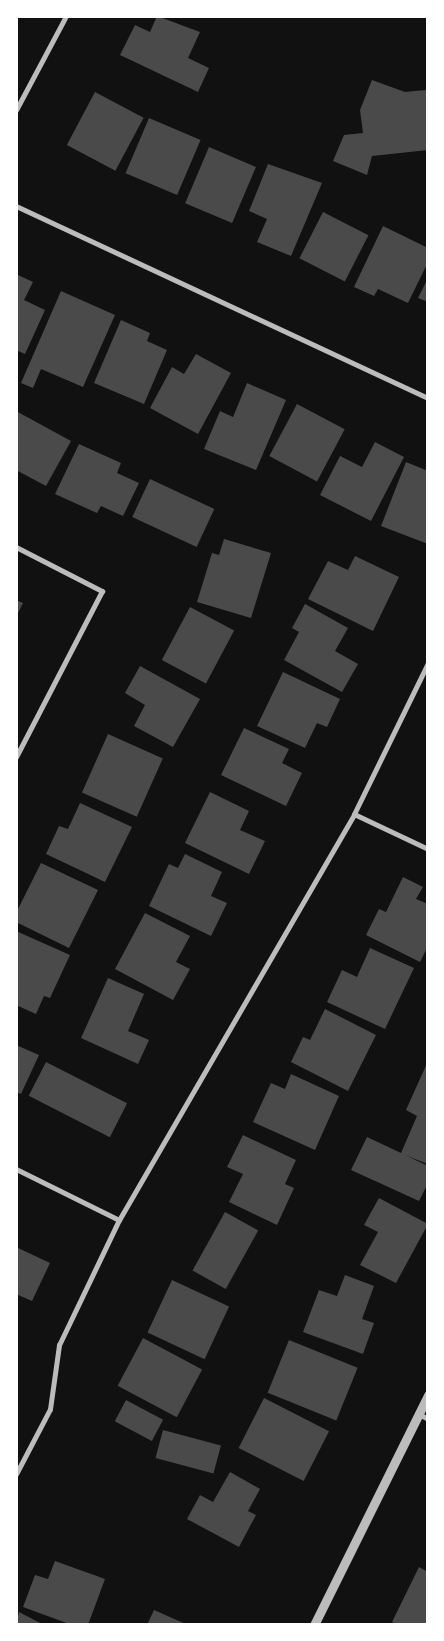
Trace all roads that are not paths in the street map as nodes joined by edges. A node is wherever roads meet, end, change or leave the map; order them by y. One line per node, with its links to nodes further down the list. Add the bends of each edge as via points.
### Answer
1 (66, 16): 2 (street)
2 (16, 110)
3 (16, 206): 4 (street)
4 (428, 398)
5 (16, 547): 7 (street, via 102,591)
6 (428, 663): 8 (street)
7 (16, 757)
8 (354, 814): 9 (street); 11 (street)
9 (428, 849)
10 (16, 1169): 11 (street)
11 (119, 1220): 15 (street, via 60,1345 50,1409)
12 (428, 1395): 13 (street)
13 (418, 1414): 14 (street); 16 (street)
14 (428, 1419)
15 (16, 1474)
16 (314, 1625)

